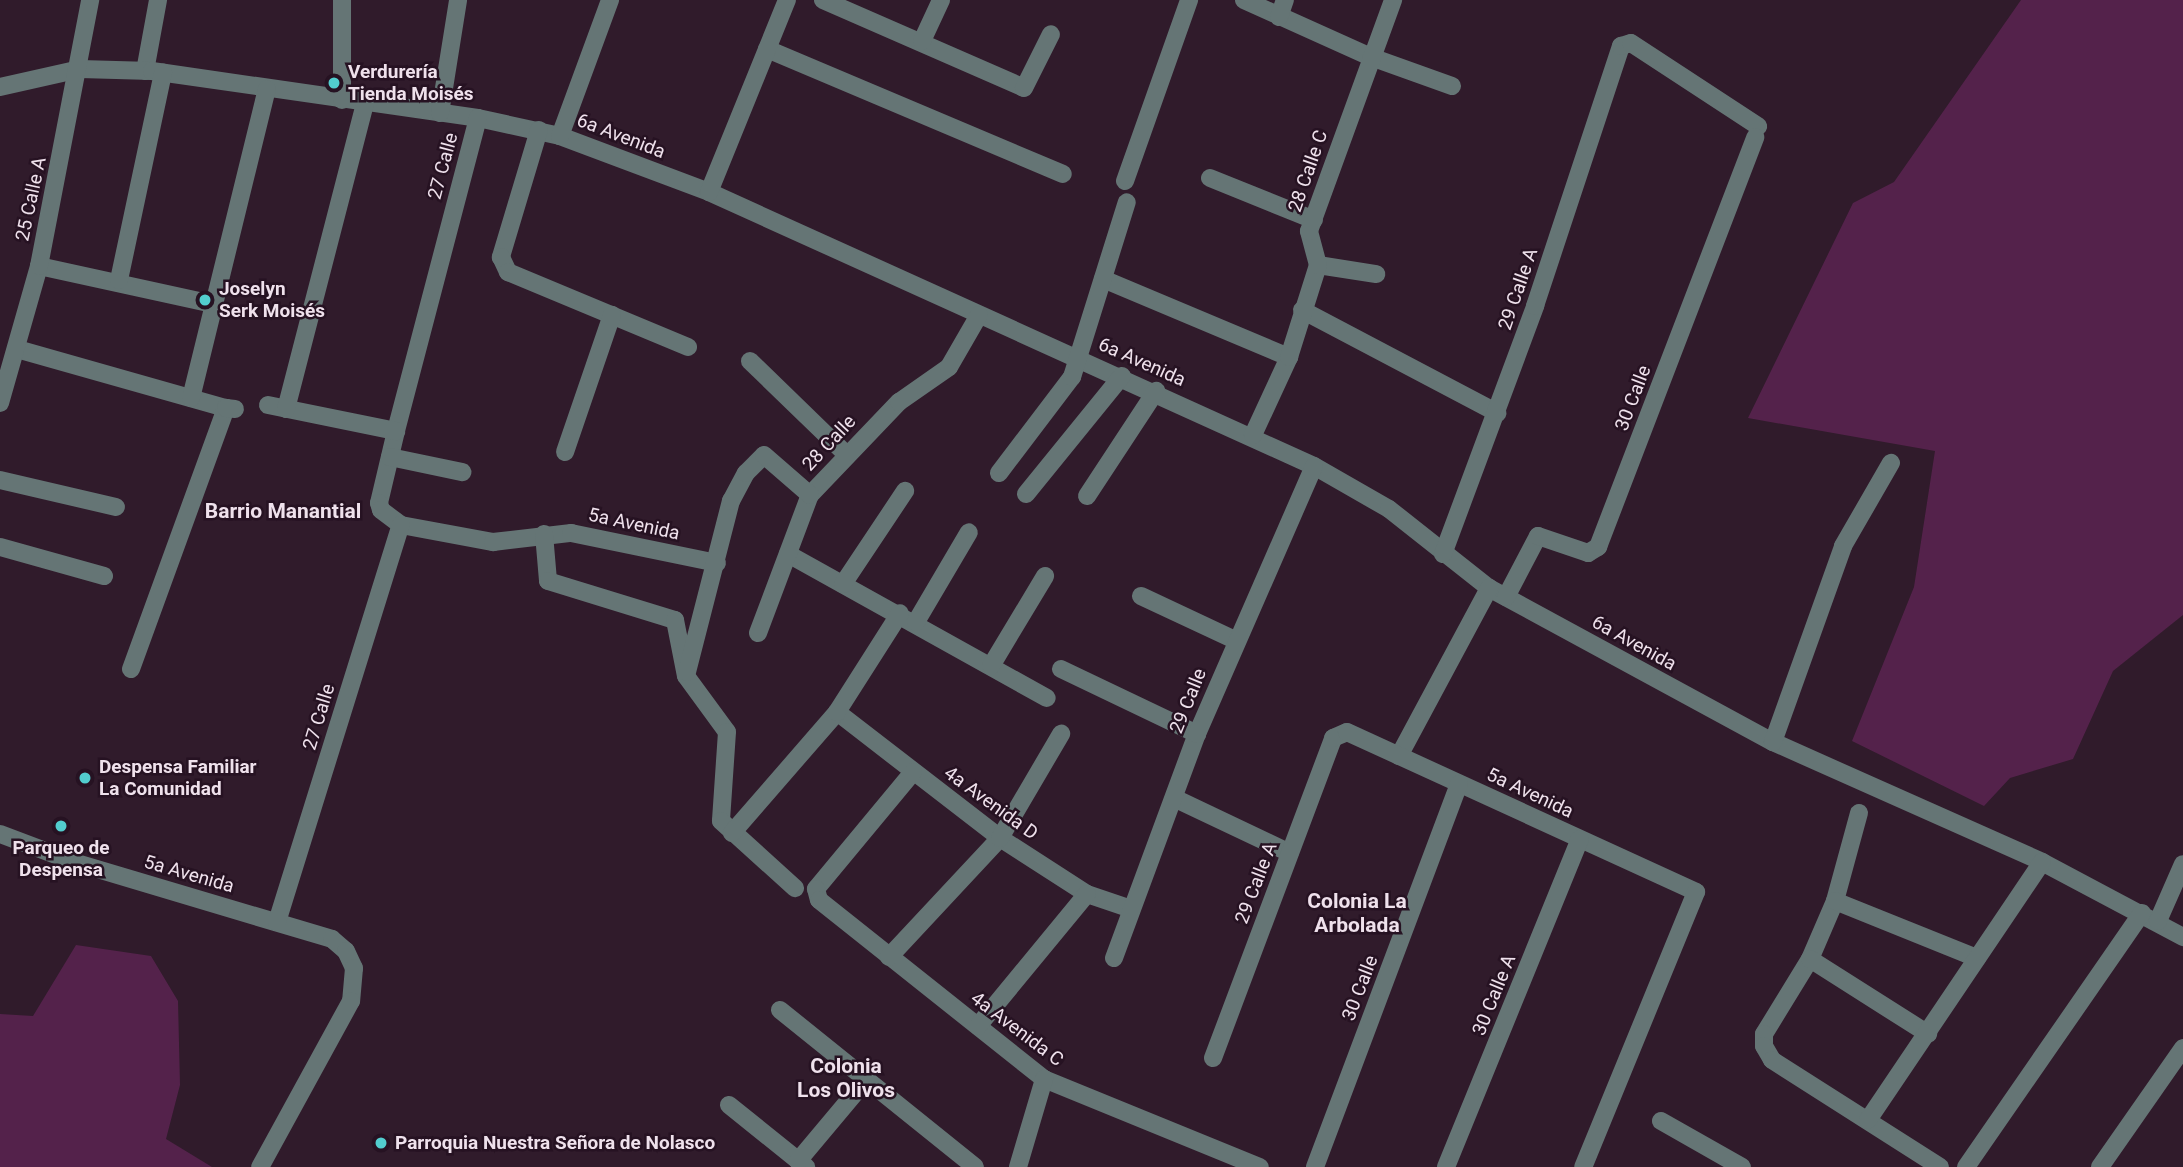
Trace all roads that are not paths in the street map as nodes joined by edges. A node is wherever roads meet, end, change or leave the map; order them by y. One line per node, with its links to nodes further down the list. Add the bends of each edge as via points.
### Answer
1 (90, 0): 17 (street, 25 Calle A)
2 (158, 0): 18 (street)
3 (342, 0): 23 (street)
4 (458, 0): 25 (street, 27 Calle)
5 (610, 0): 29 (street)
6 (787, 0): 15 (street)
7 (823, 0): 14 (street)
8 (941, 0): 14 (street)
9 (1189, 0): 32 (street)
10 (1244, 0): 12 (street)
11 (1393, 0): 16 (street, 28 Calle C)
12 (1282, 8): 16 (street)
13 (1051, 34): 14 (street, via 1024,88)
14 (922, 41)
15 (767, 50): 30 (street); 33 (street)
16 (1371, 57): 20 (street); 35 (street, 28 Calle C)
17 (80, 69): 18 (street, 6a Avenida); 21 (street, 6a Avenida); 36 (street, 25 Calle A)
18 (145, 71): 19 (street, 6a Avenida)
19 (163, 73): 22 (street, 6a Avenida); 40 (street)
20 (1452, 86)
21 (0, 87)
22 (267, 89): 23 (street, 6a Avenida); 41 (street)
23 (342, 100): 24 (street, 6a Avenida)
24 (365, 103): 25 (street, 6a Avenida); 55 (street)
25 (440, 113): 26 (street, 6a Avenida)
26 (478, 118): 27 (street, 6a Avenida); 57 (street, 27 Calle)
27 (539, 130): 29 (street, 6a Avenida); 43 (street, via 501,257 508,272)
28 (1757, 131): 56 (street, 29 Calle A, via 1631,43 1621,46); 85 (street, 30 Calle, via 1598,548 1588,553 1538,536)
29 (561, 136): 33 (street, 6a Avenida)
30 (1063, 174)
31 (1210, 178): 35 (street)
32 (1125, 181)
33 (709, 192): 44 (street, 6a Avenida)
34 (1127, 202): 39 (street)
35 (1314, 220): 37 (street, 28 Calle C, via 1309,236)
36 (39, 265): 40 (street); 46 (street, 25 Calle A)
37 (1318, 265): 38 (street); 42 (street)
38 (1376, 274)
39 (1103, 279): 47 (street); 48 (street)
40 (119, 280): 41 (street)
41 (213, 304): 52 (street)
42 (1303, 310): 48 (street); 56 (street)
43 (612, 315): 45 (street); 59 (street)
44 (979, 315): 47 (street, 6a Avenida); 60 (street, 28 Calle, via 948,368 899,402)
45 (688, 347)
46 (18, 349): 52 (street); 53 (street, 25 Calle A)
47 (1075, 356): 50 (street, 6a Avenida); 65 (street, via 1072,377)
48 (1289, 356): 58 (street)
49 (750, 361): 60 (street)
50 (1122, 376): 51 (street, 6a Avenida); 68 (street)
51 (1156, 391): 58 (street, 6a Avenida); 70 (street)
52 (191, 398): 91 (street, via 231,409)
53 (0, 403)
54 (268, 405): 55 (street)
55 (286, 409): 57 (street)
56 (1497, 413): 78 (street, 29 Calle A)
57 (396, 431): 61 (street, 27 Calle)
58 (1253, 435): 63 (street, 6a Avenida)
59 (565, 452)
60 (845, 453): 69 (street, 28 Calle)
61 (390, 457): 64 (street); 72 (street, 27 Calle)
62 (1891, 463): 99 (street, via 1843,546)
63 (1314, 466): 78 (street, 6a Avenida, via 1390,509); 89 (street, 29 Calle)
64 (462, 472)
65 (999, 473)
66 (0, 480): 71 (street)
67 (905, 491): 82 (street)
68 (1026, 494)
69 (810, 495): 77 (street, 28 Calle); 79 (street, via 759,455 734,492)
70 (1087, 496)
71 (116, 507)
72 (381, 510): 73 (street, 5a Avenida)
73 (401, 525): 75 (street, 5a Avenida, via 493,542); 118 (street, 27 Calle)
74 (970, 532): 87 (street)
75 (544, 534): 79 (street, 5a Avenida, via 571,533); 93 (street, via 545,577 552,584 675,620)
76 (0, 547): 80 (street)
77 (788, 554): 82 (street); 88 (street, 28 Calle)
78 (1443, 554): 83 (street, 6a Avenida)
79 (717, 563): 93 (street)
80 (104, 576)
81 (1045, 576): 90 (street)
82 (843, 584): 86 (street)
83 (1489, 588): 85 (street, 6a Avenida); 100 (street)
84 (1141, 596): 89 (street)
85 (1506, 597): 99 (street, 6a Avenida)
86 (900, 613): 87 (street); 95 (street)
87 (916, 622): 90 (street)
88 (758, 633)
89 (1235, 640): 98 (street, 29 Calle)
90 (991, 666): 94 (street)
91 (131, 669)
92 (1062, 669): 98 (street)
93 (686, 676): 105 (street, via 727,732 719,813)
94 (1047, 698)
95 (837, 712): 101 (street, 4a Avenida D); 105 (street)
96 (1347, 732): 100 (street, 5a Avenida); 109 (street, 29 Calle A, via 1334,738)
97 (1061, 734): 107 (street)
98 (1197, 734): 103 (street, 29 Calle)
99 (1773, 742): 110 (street, 6a Avenida)
100 (1399, 757): 102 (street, 5a Avenida)
101 (913, 772): 107 (street, 4a Avenida D); 120 (street, 4a Avenida C, via 816,889 816,895)
102 (1459, 784): 108 (street, 5a Avenida); 139 (street, 30 Calle)
103 (1174, 798): 109 (street); 115 (street, 29 Calle)
104 (1859, 813): 114 (street)
105 (732, 833): 112 (street)
106 (0, 834): 118 (street, 5a Avenida, via 77,863)
107 (1000, 838): 113 (street, 4a Avenida D); 120 (street)
108 (1580, 839): 140 (street, 30 Calle A); 141 (street, 5a Avenida, via 1696,892)
109 (1290, 853): 128 (street, 29 Calle A)
110 (2042, 862): 116 (street, 6a Avenida); 122 (street)
111 (2183, 864): 117 (street)
112 (795, 888)
113 (1087, 894): 115 (street, 4a Avenida D); 125 (street)
114 (1835, 901): 122 (street); 123 (street)
115 (1131, 909): 121 (street, 29 Calle)
116 (2141, 913): 117 (street, 6a Avenida); 144 (street)
117 (2158, 921): 119 (street, 6a Avenida)
118 (277, 922): 135 (street, 5a Avenida, via 332,939 346,951 354,968 351,1001)
119 (2183, 937)
120 (889, 957): 125 (street, 4a Avenida C)
121 (1114, 958)
122 (1977, 958): 126 (street)
123 (1810, 959): 126 (street); 132 (street, via 1764,1034 1765,1046 1772,1060)
124 (779, 1010): 130 (street)
125 (978, 1026): 129 (street, 4a Avenida C)
126 (1928, 1034): 132 (street)
127 (2183, 1048): 145 (street)
128 (1213, 1058)
129 (1044, 1079): 137 (street); 138 (street, 4a Avenida C)
130 (866, 1080): 134 (street); 136 (street)
131 (729, 1105): 134 (street)
132 (1868, 1120): 143 (street)
133 (1661, 1121): 142 (street)
134 (802, 1164)
135 (260, 1167)
136 (975, 1167)
137 (1018, 1167)
138 (1260, 1167)
139 (1315, 1167)
140 (1446, 1167)
141 (1583, 1167)
142 (1742, 1167)
143 (1940, 1167)
144 (1966, 1167)
145 (2100, 1167)

